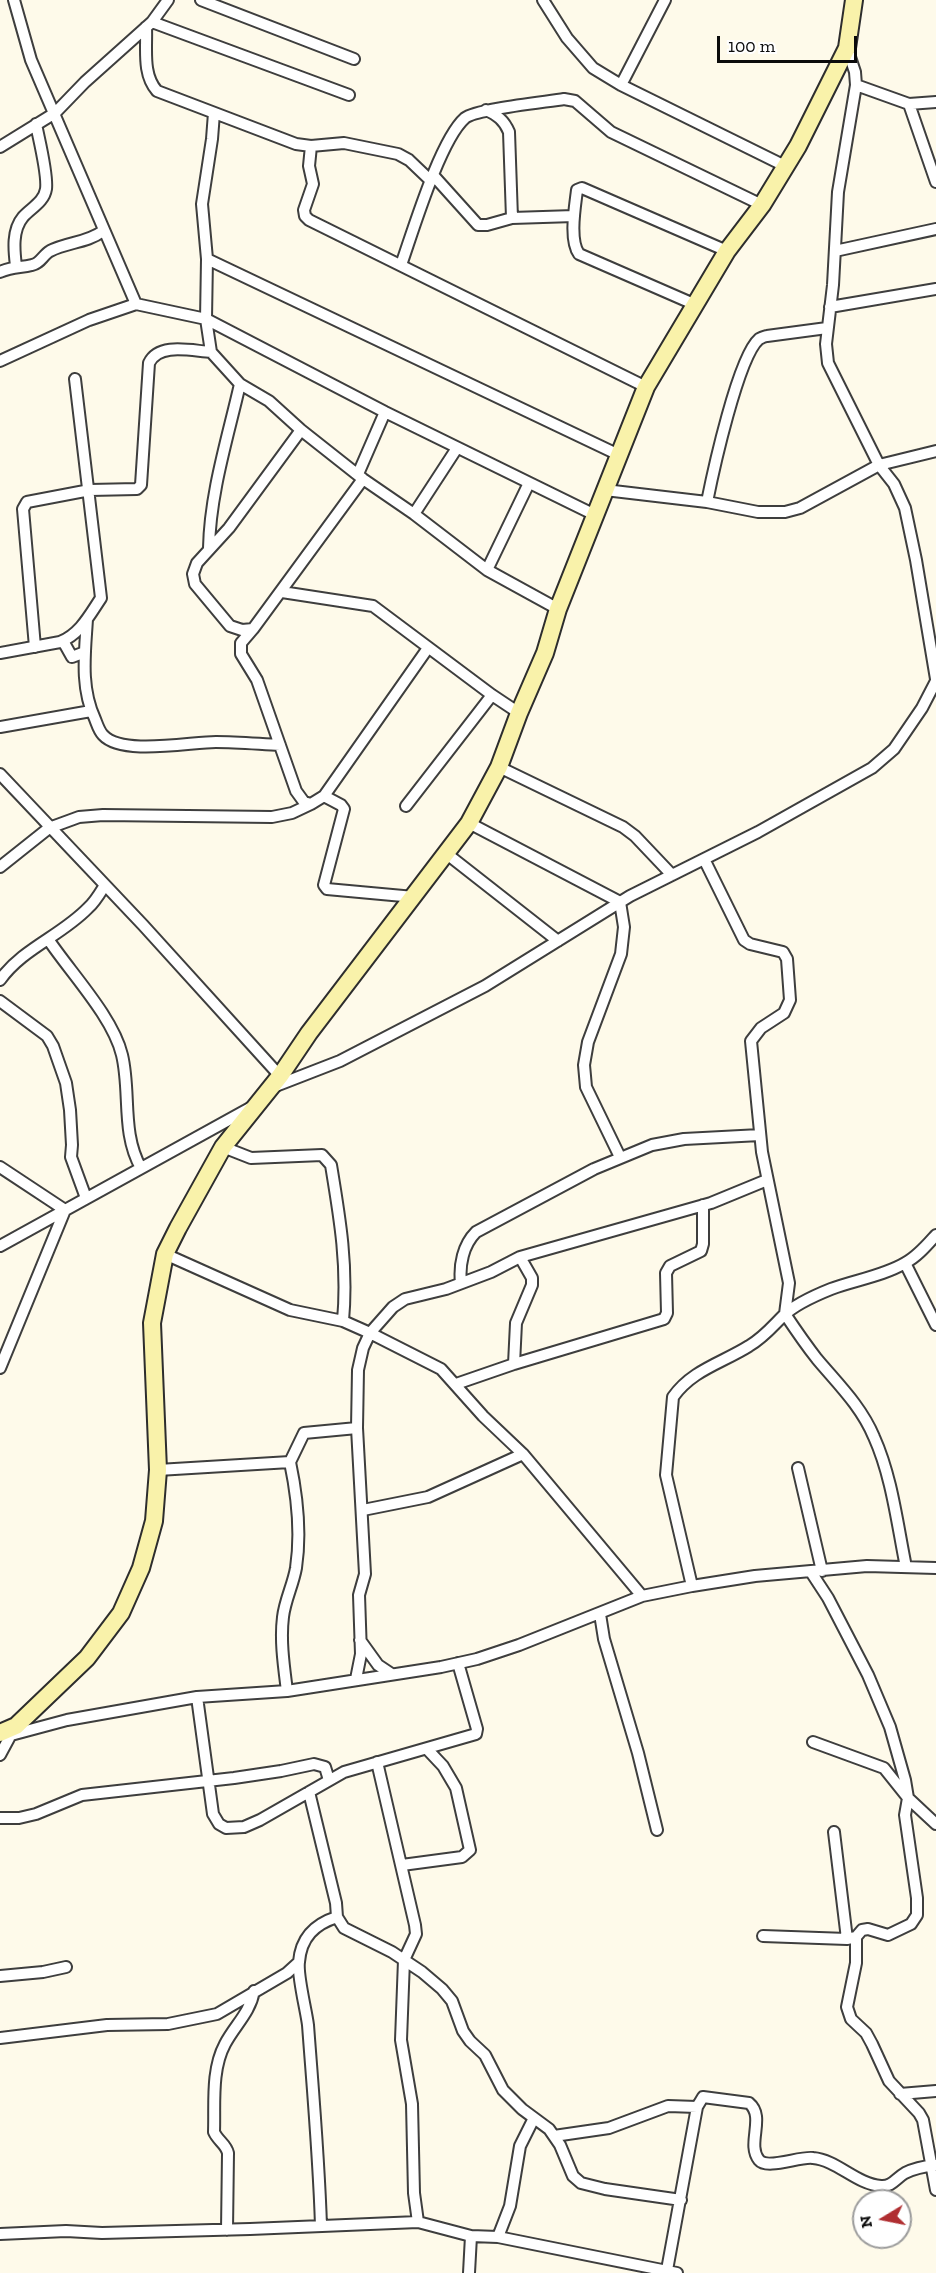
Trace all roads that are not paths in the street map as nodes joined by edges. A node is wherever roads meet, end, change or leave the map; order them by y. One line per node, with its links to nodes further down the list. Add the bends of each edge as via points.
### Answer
1 (14, 0): 16 (street, via 31,60)
2 (168, 0): 7 (street)
3 (201, 0): 9 (street)
4 (543, 0): 10 (street, via 567,38 593,68)
5 (665, 0): 10 (street)
6 (854, 0): 8 (street)
7 (149, 24): 12 (street); 16 (street); 17 (street, via 150,83 157,91)
8 (847, 48): 11 (street); 21 (street)
9 (354, 59)
10 (621, 85): 21 (street)
11 (856, 85): 14 (street); 30 (street, via 838,192)
12 (349, 95)
13 (936, 102): 14 (street)
14 (909, 104): 23 (street)
15 (486, 110): 22 (street, via 466,117 453,134); 24 (street, via 564,99 574,101 611,132); 26 (street, via 505,123 509,132)
16 (56, 112): 18 (street); 28 (street)
17 (214, 113): 19 (street); 31 (street, via 202,204)
18 (36, 124): 20 (street); 33 (street, via 46,187 40,201 18,225)
19 (311, 146): 22 (street, via 344,143 398,154); 32 (street, via 309,166 313,184 304,206 305,216)
20 (0, 147)
21 (787, 167): 24 (street)
22 (432, 178): 26 (street, via 478,225); 32 (street)
23 (936, 182)
24 (762, 204): 29 (street)
25 (574, 216): 26 (street); 29 (street, via 577,190 582,188); 37 (street, via 575,247 579,254)
26 (512, 218)
27 (936, 229): 30 (street)
28 (104, 231): 33 (street, via 50,251 31,266); 36 (street)
29 (727, 250): 37 (street)
30 (835, 250): 38 (street)
31 (207, 259): 39 (street); 50 (street)
32 (401, 265): 45 (street)
33 (16, 266): 34 (street)
34 (0, 272)
35 (936, 289): 38 (street)
36 (136, 304): 39 (street); 42 (street, via 88,320)
37 (696, 305): 45 (street)
38 (830, 307): 40 (street)
39 (206, 319): 41 (street); 46 (street)
40 (827, 328): 51 (street, via 828,363); 56 (street, via 767,336 752,348 738,382)
41 (211, 352): 44 (street); 54 (street, via 165,349 152,356 141,485 137,489)
42 (0, 361)
43 (75, 379): 54 (street)
44 (240, 384): 47 (street, via 269,401); 59 (street, via 214,498)
45 (646, 387): 50 (street)
46 (385, 412): 48 (street); 52 (street)
47 (301, 430): 52 (street); 59 (street, via 229,528)
48 (457, 448): 53 (street); 57 (street)
49 (936, 451): 51 (street)
50 (619, 455): 55 (street)
51 (879, 465): 56 (street, via 785,513); 64 (street, via 894,484 905,508)
52 (361, 476): 57 (street); 61 (street)
53 (529, 483): 58 (street); 60 (street)
54 (90, 490): 63 (street, via 101,598); 67 (street, via 27,502 22,509)
55 (605, 490): 56 (street); 58 (street)
56 (707, 502)
57 (414, 514): 60 (street)
58 (595, 515): 62 (street)
59 (209, 548): 65 (street, via 196,563 195,584 230,626)
60 (487, 570): 62 (street)
61 (282, 592): 65 (street); 68 (street, via 373,606)
62 (558, 609): 74 (street, via 545,653)
63 (87, 619): 66 (street, via 77,633); 69 (street)
64 (931, 627): 71 (street)
65 (253, 629): 76 (street, via 240,649 257,680)
66 (63, 641): 67 (street); 69 (street, via 72,657)
67 (35, 647): 70 (street)
68 (428, 648): 72 (street); 79 (street)
69 (85, 652): 73 (street, via 85,684)
70 (0, 653)
71 (936, 680): 85 (street, via 894,748 872,768)
72 (492, 695): 74 (street); 81 (street)
73 (91, 711): 75 (street); 76 (street, via 102,735 118,744)
74 (519, 713): 77 (street)
75 (0, 727)
76 (280, 745): 80 (street, via 296,791 304,802)
77 (499, 767): 82 (street); 87 (street, via 623,827)
78 (0, 774): 83 (street)
79 (324, 796): 80 (street); 89 (street, via 344,809 324,885 327,889)
80 (311, 804): 83 (street, via 272,817 103,815 80,817)
81 (406, 806)
82 (469, 823): 84 (street); 90 (street)
83 (50, 828): 86 (street); 88 (street)
84 (447, 854): 89 (street); 92 (street)
85 (704, 859): 87 (street); 97 (street, via 744,940 783,952 787,959 790,1000 784,1013 761,1028 751,1041)
86 (0, 867)
87 (672, 875): 90 (street)
88 (105, 885): 91 (street, via 89,908); 95 (street)
89 (414, 897): 95 (street)
90 (620, 902): 92 (street); 99 (street, via 624,927 621,954 588,1042 585,1065 586,1087)
91 (48, 939): 93 (street, via 21,956); 101 (street, via 94,1001 121,1053 126,1116)
92 (558, 941): 95 (street, via 485,986 340,1061)
93 (0, 980)
94 (0, 1001): 103 (street, via 47,1036 53,1046 66,1083 71,1158)
95 (275, 1082): 96 (street)
96 (254, 1105): 98 (street); 101 (street)
97 (760, 1135): 99 (street, via 684,1139); 102 (street)
98 (223, 1147): 108 (street); 113 (street, via 251,1158 322,1155 327,1159 345,1261)
99 (620, 1157): 111 (street, via 476,1232 462,1257)
100 (0, 1167): 105 (street)
101 (141, 1168): 103 (street)
102 (767, 1180): 104 (street); 112 (street, via 788,1275)
103 (86, 1198): 105 (street)
104 (703, 1205): 109 (street); 116 (street, via 701,1251 670,1266 666,1273 668,1314 664,1319)
105 (65, 1210): 107 (street); 117 (street)
106 (936, 1235): 110 (street)
107 (0, 1246)
108 (165, 1254): 113 (street, via 290,1310); 123 (street, via 152,1323)
109 (520, 1257): 111 (street); 116 (street, via 532,1285 516,1323)
110 (906, 1263): 112 (street, via 831,1289); 114 (street)
111 (461, 1283): 115 (street, via 405,1299)
112 (785, 1314): 125 (street, via 843,1387 874,1435 888,1478); 128 (street, via 747,1347 698,1372 673,1397 666,1475)
113 (343, 1321): 115 (street)
114 (936, 1325)
115 (370, 1333): 118 (street, via 441,1369); 119 (street, via 357,1370)
116 (514, 1364): 118 (street)
117 (0, 1368)
118 (456, 1384): 120 (street)
119 (357, 1428): 121 (street, via 304,1433); 124 (street)
120 (523, 1454): 124 (street, via 428,1497); 129 (street)
121 (290, 1462): 123 (street); 135 (street, via 297,1511 297,1548 296,1569 283,1618)
122 (798, 1468): 127 (street)
123 (158, 1470): 137 (street, via 154,1521 141,1568 121,1613 87,1658)
124 (363, 1510): 131 (street, via 365,1574 359,1595)
125 (906, 1567): 126 (street); 127 (street)
126 (936, 1568)
127 (816, 1571): 128 (street); 145 (street, via 879,1698)
128 (692, 1586): 129 (street)
129 (642, 1596): 130 (street)
130 (600, 1614): 132 (street); 148 (street)
131 (360, 1639): 133 (street, via 378,1665); 134 (street)
132 (458, 1663): 133 (street); 139 (street, via 476,1734)
133 (390, 1673): 134 (street)
134 (356, 1679): 135 (street)
135 (287, 1691): 136 (street)
136 (197, 1697): 137 (street); 142 (street)
137 (9, 1732): 140 (street)
138 (813, 1742): 145 (street, via 884,1768)
139 (427, 1749): 141 (street); 150 (street, via 456,1788 470,1850 462,1857)
140 (0, 1755)
141 (377, 1762): 143 (street); 150 (street)
142 (208, 1779): 143 (street, via 281,1772 314,1764 325,1767); 144 (street, via 213,1814 226,1828 244,1827); 146 (street, via 82,1795 36,1814)
143 (329, 1780): 144 (street)
144 (309, 1792): 151 (street)
145 (908, 1797): 147 (street); 153 (street, via 905,1815 917,1916 900,1931 888,1935 868,1929)
146 (0, 1818)
147 (936, 1824)
148 (657, 1830)
149 (834, 1832): 153 (street)
150 (402, 1865): 154 (street, via 416,1934)
151 (337, 1917): 154 (street, via 344,1928); 155 (street, via 315,1926)
152 (763, 1936): 153 (street)
153 (852, 1938): 161 (street, via 856,1963 848,2014 866,2034 889,2081)
154 (404, 1960): 163 (street, via 429,1977 452,2001 463,2031 485,2055 503,2090); 168 (street, via 401,2040 412,2104)
155 (298, 1963): 158 (street); 169 (street, via 306,2005)
156 (66, 1967): 157 (street)
157 (0, 1976)
158 (254, 1991): 159 (street, via 218,2014 168,2024 107,2025); 170 (street, via 248,2011 224,2045 216,2078 214,2132 228,2153)
159 (0, 2038)
160 (936, 2091): 161 (street)
161 (900, 2094): 165 (street, via 923,2120)
162 (697, 2108): 164 (street, via 668,2106 609,2128); 165 (street, via 703,2097 754,2107 755,2150 763,2163 820,2158 880,2186); 167 (street)
163 (534, 2118): 164 (street); 173 (street, via 520,2146 510,2206)
164 (554, 2136): 167 (street, via 573,2176 581,2182)
165 (933, 2165): 166 (street)
166 (936, 2190)
167 (681, 2200): 174 (street)
168 (418, 2222): 169 (street); 172 (street)
169 (321, 2226): 170 (street)
170 (227, 2230): 171 (street)
171 (0, 2234)
172 (471, 2236): 173 (street); 175 (street)
173 (498, 2237): 174 (street)
174 (672, 2272)
175 (469, 2273)

